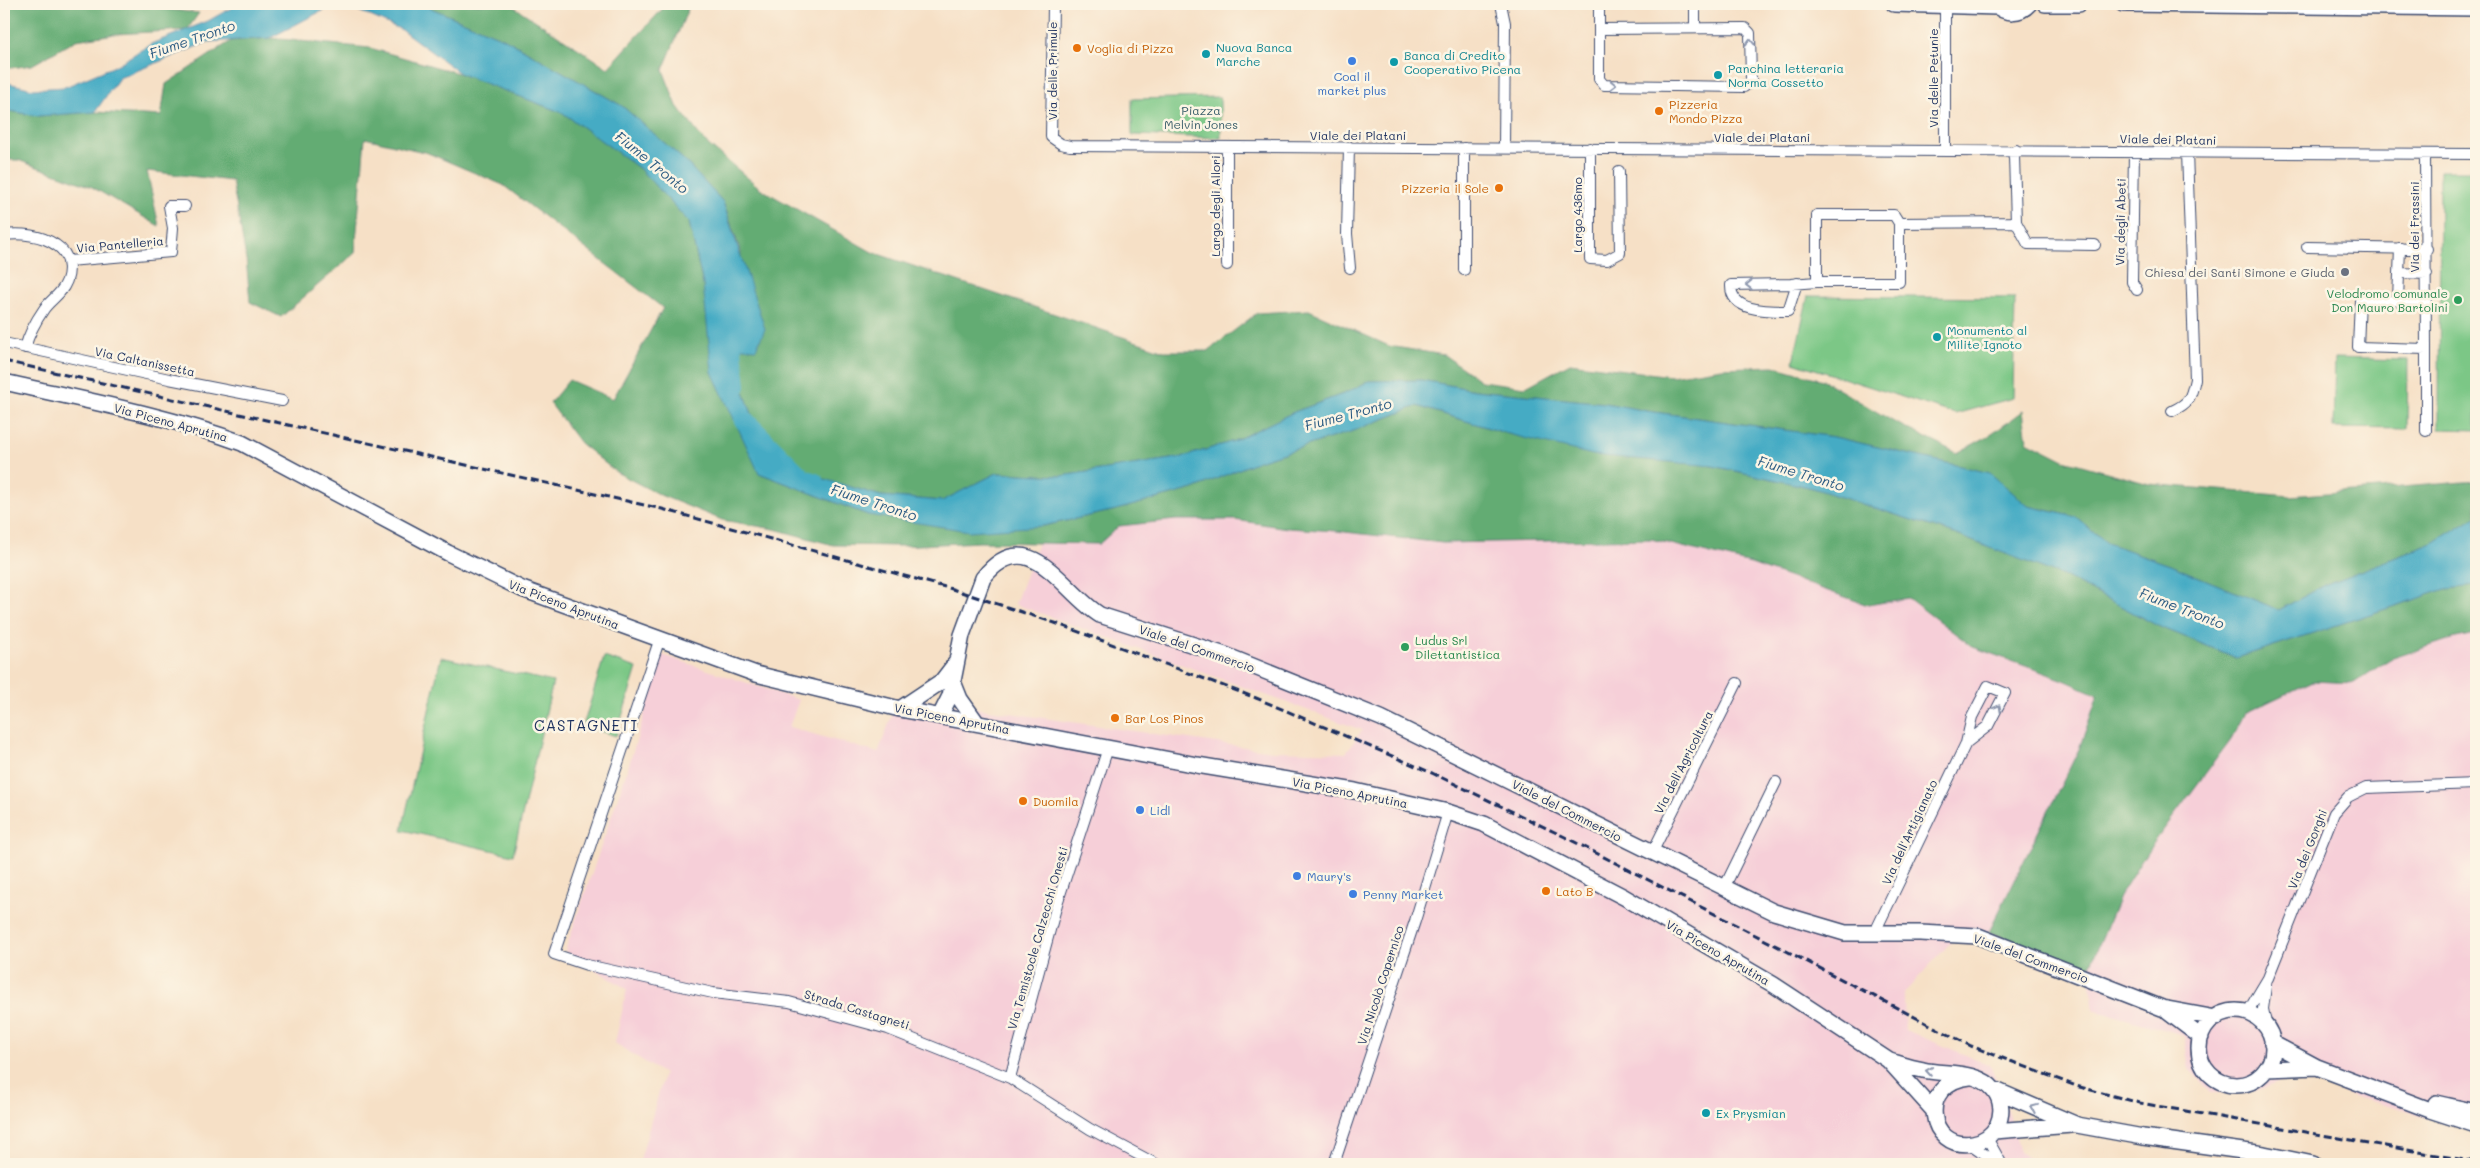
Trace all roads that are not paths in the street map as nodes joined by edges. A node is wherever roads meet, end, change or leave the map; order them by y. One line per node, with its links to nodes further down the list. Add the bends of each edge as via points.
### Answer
1 (1053, 4): 15 (street, Via delle Primule)
2 (1501, 4): 19 (street, via 1506,23)
3 (1598, 4): 14 (street)
4 (1695, 4): 13 (street)
5 (1894, 4): 11 (main road)
6 (2032, 4): 10 (main road, via 2013,12)
7 (2045, 4): 8 (main road)
8 (2079, 4)
9 (2123, 4): 12 (main road)
10 (1996, 5): 11 (main road)
11 (1945, 6): 21 (street, Via delle Petunie)
12 (2476, 8)
13 (1695, 27): 14 (street); 14 (street, one-way to 13, via 1599,79 1604,85 1744,88 1750,81 1750,33 1745,28)
14 (1599, 29)
15 (1052, 137): 16 (street, Viale dei Platani, via 1070,146)
16 (1227, 147): 17 (street, Viale dei Platani); 37 (street, Largo degli Allori)
17 (1349, 147): 18 (street, Viale dei Platani); 38 (street, via 1347,234)
18 (1464, 148): 19 (street, Viale dei Platani); 39 (street)
19 (1504, 148): 20 (street, Viale dei Platani)
20 (1590, 148): 21 (street, Viale dei Platani); 27 (street, Largo 436mo, via 1590,259 1607,260 1620,253)
21 (1945, 150): 22 (street, Viale dei Platani)
22 (2016, 150): 23 (street, Viale dei Platani); 29 (street)
23 (2134, 152): 24 (street, Viale dei Platani); 44 (street, Via degli Abeti, via 2132,282)
24 (2187, 152): 25 (street, Viale dei Platani); 52 (street, via 2195,379 2186,405)
25 (2425, 154): 26 (street, Viale dei Platani); 35 (street, Via dei Frassini)
26 (2476, 154)
27 (1620, 172)
28 (185, 206): 36 (street, Via Pantelleria, via 169,206 173,228 171,252)
29 (2016, 222): 30 (street); 32 (street, via 2028,244)
30 (1899, 223): 42 (street, via 1899,282); 42 (street, via 1894,215 1817,215)
31 (4, 235): 36 (street, Via Pantelleria, via 48,240 63,249)
32 (2095, 245)
33 (2307, 247): 34 (street)
34 (2400, 248): 35 (street); 40 (street)
35 (2427, 248): 41 (street, Via dei Frassini)
36 (70, 261): 48 (street, Via Pantelleria, via 68,277 61,291 45,307 30,330)
37 (1227, 265)
38 (1350, 268)
39 (1464, 270)
40 (2399, 273): 41 (street); 45 (street)
41 (2427, 274): 46 (street, Via dei Frassini)
42 (1817, 282): 43 (street)
43 (1797, 283): 43 (street, one-way to 43, via 1731,285 1731,292 1737,302 1745,306 1788,311)
44 (2137, 290)
45 (2398, 300): 46 (street); 49 (street, via 2360,300 2358,347)
46 (2427, 300): 49 (street, Via dei Frassini)
47 (4, 343): 48 (street, Via Caltanissetta)
48 (25, 348): 51 (street, Via Caltanissetta)
49 (2426, 349): 53 (street, Via dei Frassini)
50 (4, 382): 54 (main road, Via Piceno Aprutina, via 210,431 242,443 513,585)
51 (282, 401)
52 (2172, 411)
53 (2426, 431)
54 (660, 640): 57 (main road, Via Piceno Aprutina, via 756,674); 81 (street, Strada Castagneti, via 554,954 596,968 712,993 808,1006 888,1029)
55 (948, 682): 57 (main road); 58 (main road, Viale del Commercio); 60 (main road); 67 (main road, Viale del Commercio, via 978,588 986,574 1005,560 1020,557 1039,561 1100,615 1225,655 1381,718)
56 (1737, 683): 67 (street, Via dell'Agricoltura)
57 (900, 708): 58 (main road, Via Piceno Aprutina)
58 (940, 716): 60 (main road, Via Piceno Aprutina)
59 (1972, 717): 61 (street); 61 (street, Via dell'Artigianato, one-way to 59, via 2005,693 1988,686); 62 (street, Via dell'Artigianato)
60 (977, 723): 63 (main road, Via Piceno Aprutina)
61 (1988, 726): 62 (street, Via dell'Artigianato)
62 (1966, 743): 69 (street, Via dell'Artigianato)
63 (1108, 748): 66 (main road, Via Piceno Aprutina, via 1355,791); 81 (street, Via Temistocle Calzecchi Onesti, via 1057,904)
64 (1776, 782): 68 (street)
65 (2476, 784): 70 (street, Via dei Gorghi, via 2366,788 2348,797 2334,813)
66 (1448, 812): 77 (main road, Via Piceno Aprutina, via 1484,824 1624,897 1774,985); 93 (street, Via Nicolò Copernico)
67 (1652, 853): 68 (main road, Viale del Commercio)
68 (1724, 888): 69 (main road, Viale del Commercio, via 1774,912 1846,933)
69 (1875, 932): 71 (main road, Viale del Commercio, via 1978,936)
70 (2268, 978): 72 (street, Via dei Gorghi); 74 (street, Via dei Gorghi, via 2263,1009)
71 (2162, 1008): 73 (main road, Viale del Commercio); 75 (main road, Viale del Commercio)
72 (2247, 1013): 73 (main road, Viale del Commercio, via 2231,1012); 74 (main road)
73 (2216, 1018): 75 (main road, via 2206,1026)
74 (2267, 1028): 76 (main road)
75 (2201, 1037): 79 (main road, via 2199,1050 2202,1062 2220,1081 2245,1083)
76 (2272, 1043): 78 (main road); 79 (main road, via 2272,1056)
77 (1888, 1060): 80 (main road, Via Piceno Aprutina, one-way to 77, via 1922,1070); 86 (main road, Via Piceno Aprutina)
78 (2317, 1067): 79 (main road); 83 (main road)
79 (2266, 1069)
80 (1970, 1077): 82 (main road, Via Piceno Aprutina, via 1987,1082); 86 (main road, via 1948,1082 1938,1095)
81 (1010, 1078): 92 (street, Strada Castagneti, via 1090,1130)
82 (1993, 1088): 88 (main road, Via Piceno Aprutina, one-way to 82); 90 (main road, via 2001,1114)
83 (2388, 1093): 85 (main road); 89 (main road)
84 (2476, 1105): 85 (street)
85 (2450, 1106): 87 (main road)
86 (1934, 1111): 91 (main road, Via Piceno Aprutina, via 1939,1128 1945,1135)
87 (2476, 1112)
88 (2077, 1125): 90 (main road, Via Piceno Aprutina); 95 (main road, Via Piceno Aprutina)
89 (2476, 1125)
90 (1990, 1134): 91 (main road, Via Piceno Aprutina); 94 (street, Via Piceno Aprutina)
91 (1970, 1144): 94 (street, Via Piceno Aprutina)
92 (1156, 1164)
93 (1334, 1164)
94 (2001, 1164)
95 (2313, 1164)

